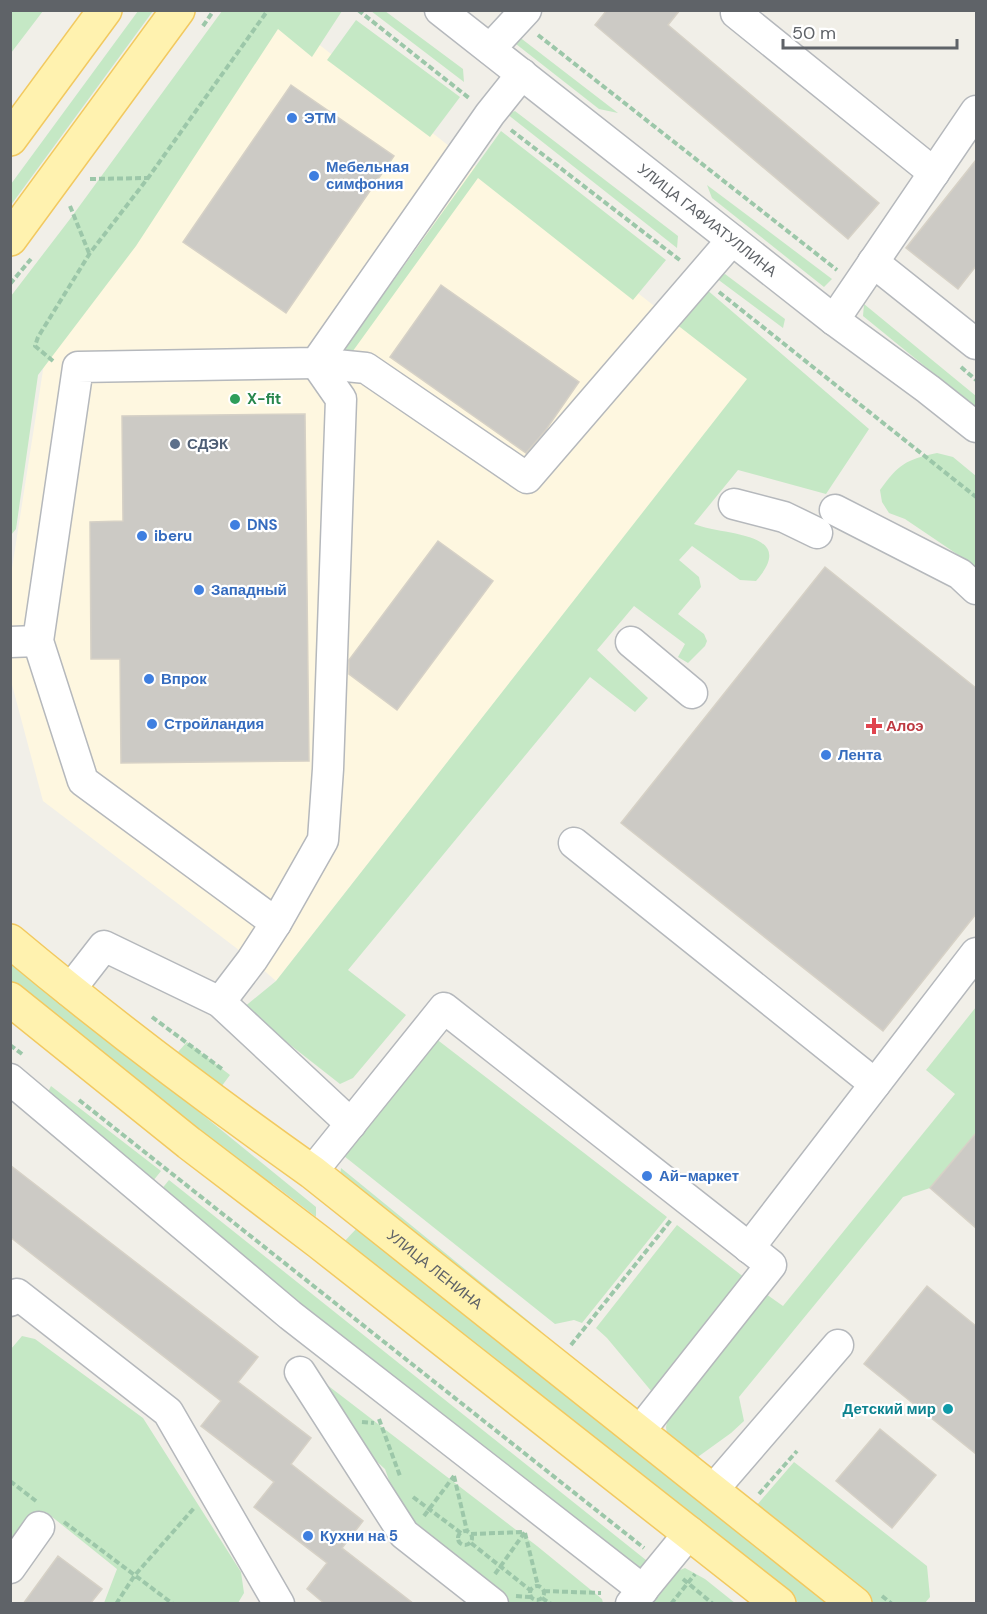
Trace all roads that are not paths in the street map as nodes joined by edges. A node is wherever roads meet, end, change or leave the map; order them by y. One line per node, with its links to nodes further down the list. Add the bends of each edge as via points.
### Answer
1 (105, 10): 9 (main road)
2 (178, 10): 11 (main road)
3 (440, 10): 6 (street, УЛИЦА ГАФИАТУЛЛИНА)
4 (738, 10): 10 (street, via 736,13)
5 (522, 15): 6 (street)
6 (490, 49): 7 (street, УЛИЦА ГАФИАТУЛЛИНА)
7 (522, 74): 12 (street, УЛИЦА ГАФИАТУЛЛИНА); 16 (street)
8 (976, 111): 10 (street)
9 (10, 139)
10 (934, 173): 13 (street)
11 (10, 239)
12 (732, 240): 14 (street, УЛИЦА ГАФИАТУЛЛИНА); 16 (street, via 527,478 366,368)
13 (865, 274): 14 (street); 15 (street)
14 (834, 320): 17 (street, УЛИЦА ГАФИАТУЛЛИНА)
15 (968, 339)
16 (316, 363): 20 (street, via 78,367); 24 (street, via 341,399 323,840)
17 (976, 427)
18 (734, 504): 19 (street, via 784,517 826,521 960,574)
19 (976, 589)
20 (24, 642): 24 (street, via 83,781)
21 (631, 642): 22 (street)
22 (692, 693)
23 (574, 843): 31 (street)
24 (276, 923): 29 (street)
25 (10, 941): 27 (main road, УЛИЦА ЛЕНИНА)
26 (976, 952): 31 (street)
27 (69, 991): 29 (street, via 104,946); 33 (main road, УЛИЦА ЛЕНИНА)
28 (10, 999): 35 (main road)
29 (220, 1002): 32 (street)
30 (17, 1068): 45 (street, via 290,1315)
31 (875, 1084): 36 (street)
32 (351, 1124): 33 (street); 36 (street, via 444,1008)
33 (312, 1172): 34 (main road, УЛИЦА ЛЕНИНА)
34 (352, 1203): 35 (main road); 40 (main road, УЛИЦА ЛЕНИНА)
35 (319, 1242): 43 (main road)
36 (749, 1248): 40 (street, via 771,1265)
37 (10, 1301): 47 (street, via 17,1294 168,1412)
38 (838, 1346): 41 (street)
39 (300, 1372): 46 (street, via 404,1534)
40 (639, 1432): 41 (main road, УЛИЦА ЛЕНИНА)
41 (712, 1491): 49 (main road, УЛИЦА ЛЕНИНА)
42 (44, 1515): 44 (street)
43 (690, 1532): 45 (street); 48 (main road)
44 (10, 1568)
45 (637, 1597)
46 (486, 1599)
47 (279, 1604)
48 (779, 1604)
49 (855, 1604)

